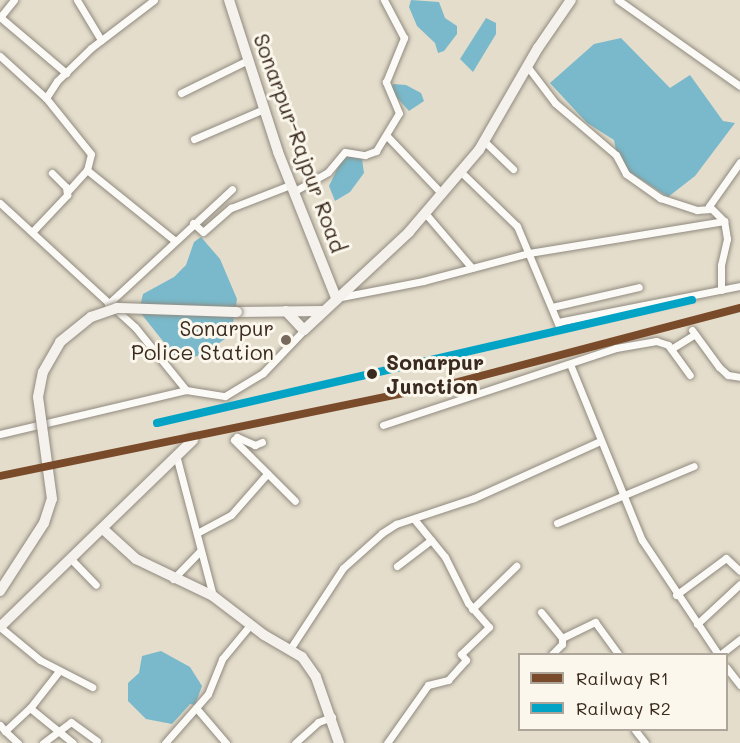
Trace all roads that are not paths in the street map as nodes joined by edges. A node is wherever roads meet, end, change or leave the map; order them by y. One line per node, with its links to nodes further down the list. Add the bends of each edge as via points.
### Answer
1 (14, 0): 12 (street, via 0,17)
2 (77, 0): 8 (street)
3 (154, 0): 8 (street)
4 (230, 0): 10 (main road, Sonarpur-Rajpur Road)
5 (384, 0): 17 (street, via 404,38 386,82 388,93 399,108)
6 (570, 0): 11 (main road)
7 (618, 0): 13 (street)
8 (101, 40): 12 (street)
9 (0, 56): 15 (street)
10 (248, 60): 14 (street); 16 (main road, Sonarpur-Rajpur Road)
11 (527, 66): 19 (main road); 30 (street, via 555,103 616,155 626,174 660,198 697,210)
12 (66, 73): 15 (street)
13 (740, 86)
14 (182, 93)
15 (46, 98): 21 (street, via 91,154)
16 (264, 109): 18 (street); 26 (main road, Sonarpur-Rajpur Road)
17 (387, 136): 26 (street, via 371,154 345,152 328,172); 28 (street)
18 (194, 139)
19 (485, 142): 22 (street); 23 (main road)
20 (740, 162): 30 (street, via 710,199)
21 (87, 170): 27 (street); 35 (street)
22 (513, 170)
23 (462, 172): 28 (main road); 36 (street, via 517,226)
24 (52, 174): 27 (street)
25 (232, 189): 33 (street)
26 (291, 189): 33 (street, via 231,208 202,232); 41 (main road, Sonarpur-Rajpur Road)
27 (68, 191): 34 (street, via 64,201)
28 (442, 194): 31 (main road)
29 (0, 203): 34 (street)
30 (711, 209): 32 (street)
31 (425, 213): 37 (street); 41 (main road)
32 (724, 221): 36 (street); 40 (street, via 727,239)
33 (193, 223): 35 (street)
34 (33, 231): 42 (street)
35 (174, 240): 42 (street)
36 (529, 253): 37 (street); 43 (street)
37 (472, 268): 41 (street)
38 (740, 286): 40 (street)
39 (639, 287): 43 (street)
40 (721, 290): 43 (street, via 559,324)
41 (336, 298): 45 (main road)
42 (108, 304): 52 (street, via 159,352)
43 (552, 307)
44 (286, 311): 45 (main road); 46 (main road); 76 (main road, bridge, via 117,308 91,317 60,342 43,372 38,397 51,476 50,505 36,537)
45 (322, 311): 46 (main road)
46 (304, 330): 52 (street, via 263,373 235,392 219,397)
47 (671, 349): 48 (street, via 656,340); 49 (street); 50 (street, via 694,332 718,367 728,375)
48 (570, 364): 53 (street); 56 (street)
49 (690, 375)
50 (740, 377): 51 (street)
51 (740, 383)
52 (186, 390): 54 (street)
53 (383, 424)
54 (0, 434)
55 (193, 440): 58 (main road)
56 (600, 441): 61 (street); 63 (street, via 474,498)
57 (262, 442): 60 (street, via 255,445 237,437 234,440)
58 (176, 455): 65 (main road); 66 (street)
59 (694, 466): 61 (street)
60 (267, 474): 62 (street); 66 (street, via 231,515)
61 (623, 495): 64 (street); 77 (street, via 642,540)
62 (295, 501)
63 (414, 519): 67 (street); 86 (street, via 382,533 343,568)
64 (557, 523)
65 (103, 529): 69 (main road); 73 (main road, via 136,559)
66 (197, 533): 68 (street)
67 (431, 540): 70 (street); 79 (street, via 445,557)
68 (200, 550): 73 (street); 78 (street)
69 (70, 558): 75 (street); 83 (main road)
70 (396, 566)
71 (516, 566): 79 (street)
72 (740, 571): 77 (street, via 726,558)
73 (172, 579): 78 (main road)
74 (740, 584): 82 (street)
75 (96, 585)
76 (0, 591)
77 (676, 595): 82 (street)
78 (213, 596): 81 (main road)
79 (472, 609): 108 (street, via 489,627 461,654 466,660 448,680 428,685)
80 (541, 612): 84 (street)
81 (251, 624): 86 (main road); 96 (street, via 222,659 208,694)
82 (696, 624): 89 (street)
83 (0, 627): 92 (street)
84 (562, 638): 87 (street, via 562,644); 88 (street, via 595,622)
85 (740, 639): 90 (street)
86 (290, 649): 97 (main road, via 311,667)
87 (553, 653)
88 (617, 653)
89 (719, 653)
90 (721, 653)
91 (728, 670): 93 (street)
92 (59, 671): 94 (street); 95 (street)
93 (740, 685)
94 (92, 687)
95 (30, 708): 98 (street); 99 (street)
96 (197, 709): 104 (street); 105 (street)
97 (332, 717): 106 (street, via 318,722); 107 (main road)
98 (3, 728): 101 (street)
99 (56, 730): 100 (street, via 71,722); 102 (street); 103 (street)
100 (97, 741)
101 (18, 743)
102 (43, 743)
103 (73, 743)
104 (165, 743)
105 (226, 743)
106 (295, 743)
107 (339, 743)
108 (387, 743)

